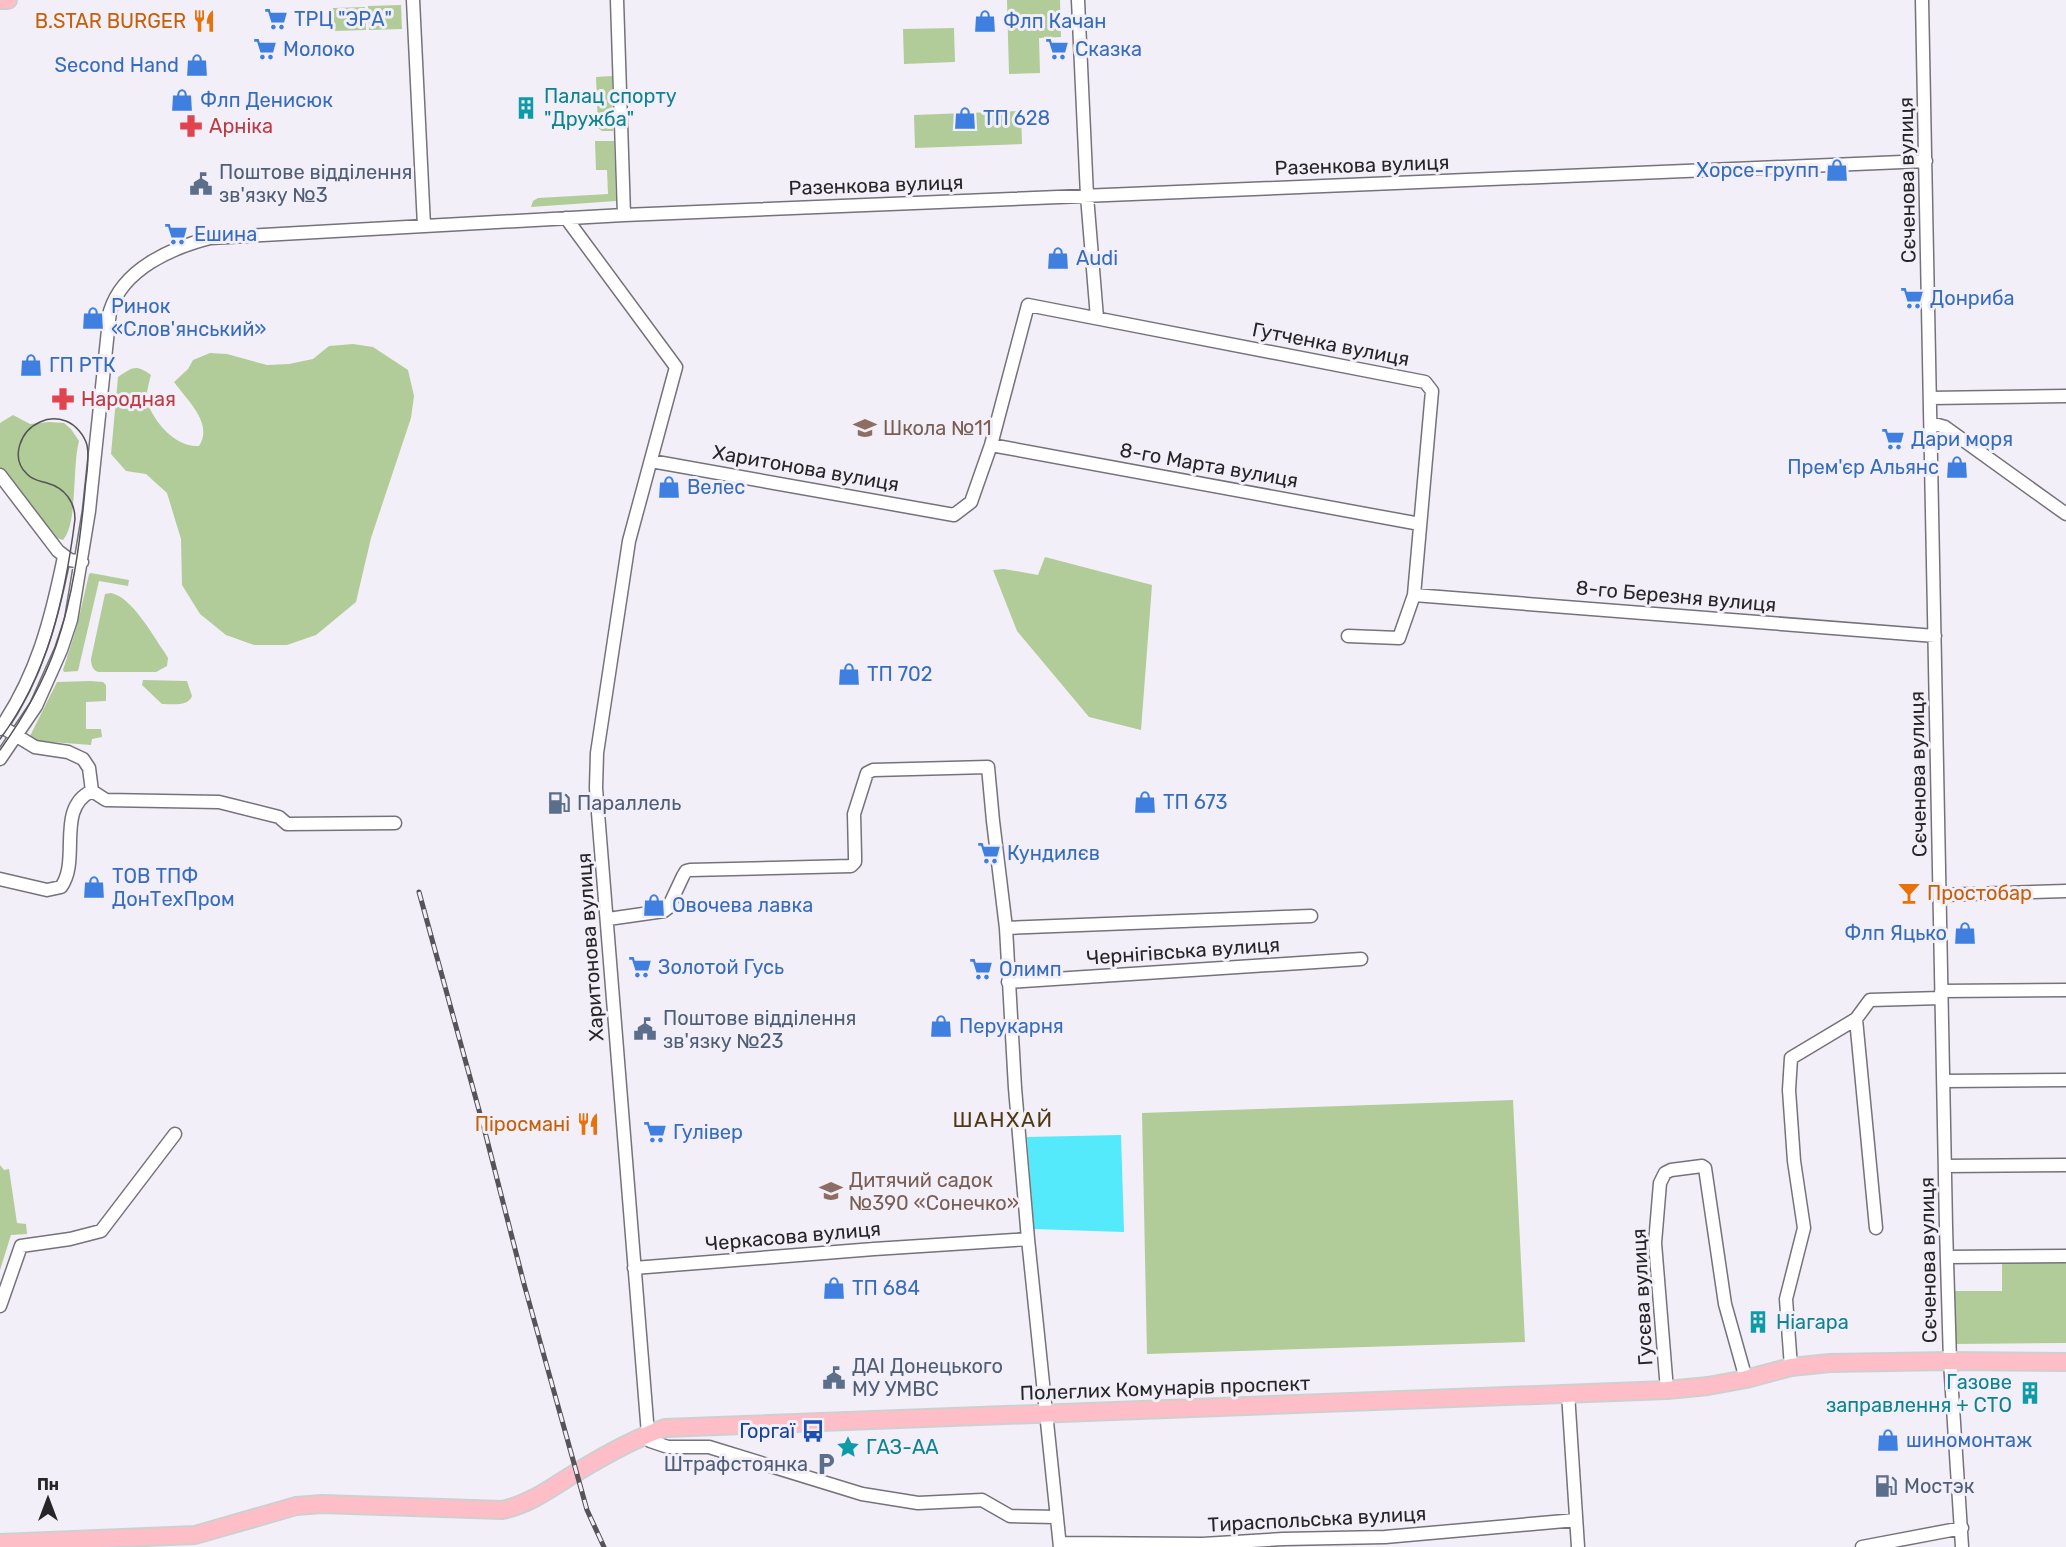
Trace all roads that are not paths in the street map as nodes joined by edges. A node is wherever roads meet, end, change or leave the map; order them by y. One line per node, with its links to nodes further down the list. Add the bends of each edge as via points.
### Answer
1 (0, 0): 2 (main road)
2 (8, 0)
3 (413, 0): 11 (street)
4 (617, 0): 9 (street)
5 (1078, 0): 8 (street)
6 (1923, 0): 7 (street, Сєченова вулиця)
7 (1926, 162): 8 (street, Разенкова вулиця); 14 (street, Сєченова вулиця)
8 (1086, 196): 9 (street, Разенкова вулиця); 12 (street)
9 (624, 215): 10 (street, Разенкова вулиця)
10 (566, 218): 11 (street, Разенкова вулиця); 17 (street, Харитонова вулиця, via 676,367)
11 (424, 226): 22 (street, Разенкова вулиця, via 210,238 163,255 125,283 110,311)
12 (1097, 318): 16 (street, Гутченка вулиця, via 1028,305); 20 (street, Гутченка вулиця, via 1425,382 1432,391)
13 (2066, 396): 14 (street)
14 (1930, 398): 15 (street, Сєченова вулиця)
15 (1931, 423): 19 (street, via 1945,427); 25 (street, Сєченова вулиця)
16 (991, 445): 17 (street, Харитонова вулиця, via 970,502 954,515); 20 (street, 8-го Марта вулиця)
17 (651, 461): 35 (street, Харитонова вулиця, via 628,541 597,753 596,788)
18 (0, 475): 21 (street)
19 (2066, 514)
20 (1419, 524): 23 (street, Гутченка вулиця)
21 (64, 557): 22 (street); 26 (street, via 43,643 20,698)
22 (82, 562): 27 (street, Разенкова вулиця, via 61,650 36,706)
23 (1414, 595): 24 (street, Гутченка вулиця, via 1399,638); 25 (street, 8-го Березня вулиця)
24 (1348, 636)
25 (1935, 636): 33 (street, Сєченова вулиця)
26 (1, 728): 27 (street)
27 (17, 736): 28 (street, Разенкова вулиця); 29 (street, via 35,747 84,759)
28 (0, 759)
29 (92, 791): 30 (street, via 106,800 219,802 279,817 287,824); 31 (street, via 85,794 73,812 68,870 61,887 48,890)
30 (395, 823)
31 (0, 879)
32 (2066, 891): 33 (street)
33 (1940, 895): 40 (street, Сєченова вулиця)
34 (1311, 916): 36 (street, Чернігівська вулиця)
35 (608, 919): 36 (street, via 664,911 690,870 850,866 855,862 854,814 867,773 988,767); 51 (street, Харитонова вулиця)
36 (1006, 928): 38 (street)
37 (1361, 959): 38 (street, Чернігівська вулиця)
38 (1008, 982): 48 (street)
39 (2066, 990): 40 (street)
40 (1941, 994): 41 (street, via 1870,1000); 43 (street, Сєченова вулиця)
41 (1856, 1019): 47 (street); 55 (street, via 1791,1058 1794,1161 1804,1228 1786,1299)
42 (2066, 1080): 43 (street)
43 (1944, 1081): 46 (street, Сєченова вулиця)
44 (175, 1134): 52 (street, via 101,1231 21,1246)
45 (2066, 1165): 46 (street)
46 (1945, 1166): 50 (street, Сєченова вулиця)
47 (1876, 1228)
48 (1028, 1239): 51 (street, Черкасова вулиця); 59 (street)
49 (2066, 1256): 50 (street)
50 (1947, 1257): 53 (street, Сєченова вулиця)
51 (633, 1268): 60 (street, Харитонова вулиця)
52 (0, 1306)
53 (1950, 1361): 54 (main road, Полеглих Комунарів проспект); 55 (main road, Полеглих Комунарів проспект); 63 (street, Сєченова вулиця)
54 (2066, 1362)
55 (1791, 1367): 56 (main road, Полеглих Комунарів проспект)
56 (1746, 1379): 57 (main road, Полеглих Комунарів проспект); 57 (street, Гусєва вулиця, via 1725,1304 1705,1168 1671,1170 1660,1183 1655,1243)
57 (1667, 1390): 58 (main road, Полеглих Комунарів проспект)
58 (1568, 1393): 59 (main road, Полеглих Комунарів проспект); 62 (street)
59 (1046, 1413): 60 (main road, Полеглих Комунарів проспект, via 665,1428); 61 (street)
60 (648, 1434): 61 (street, via 650,1441 668,1447 709,1447 862,1494 918,1503 982,1500 1010,1516); 64 (main road, Полеглих Комунарів проспект, via 542,1495 502,1510 322,1504 296,1506 195,1535)
61 (1057, 1517): 65 (street)
62 (1576, 1520): 65 (street, Тираспольська вулиця, via 1385,1537); 66 (street)
63 (1962, 1528): 67 (street); 68 (street, Сєченова вулиця)
64 (0, 1543)
65 (1060, 1545)
66 (1578, 1547)
67 (1862, 1547)
68 (1962, 1547)

